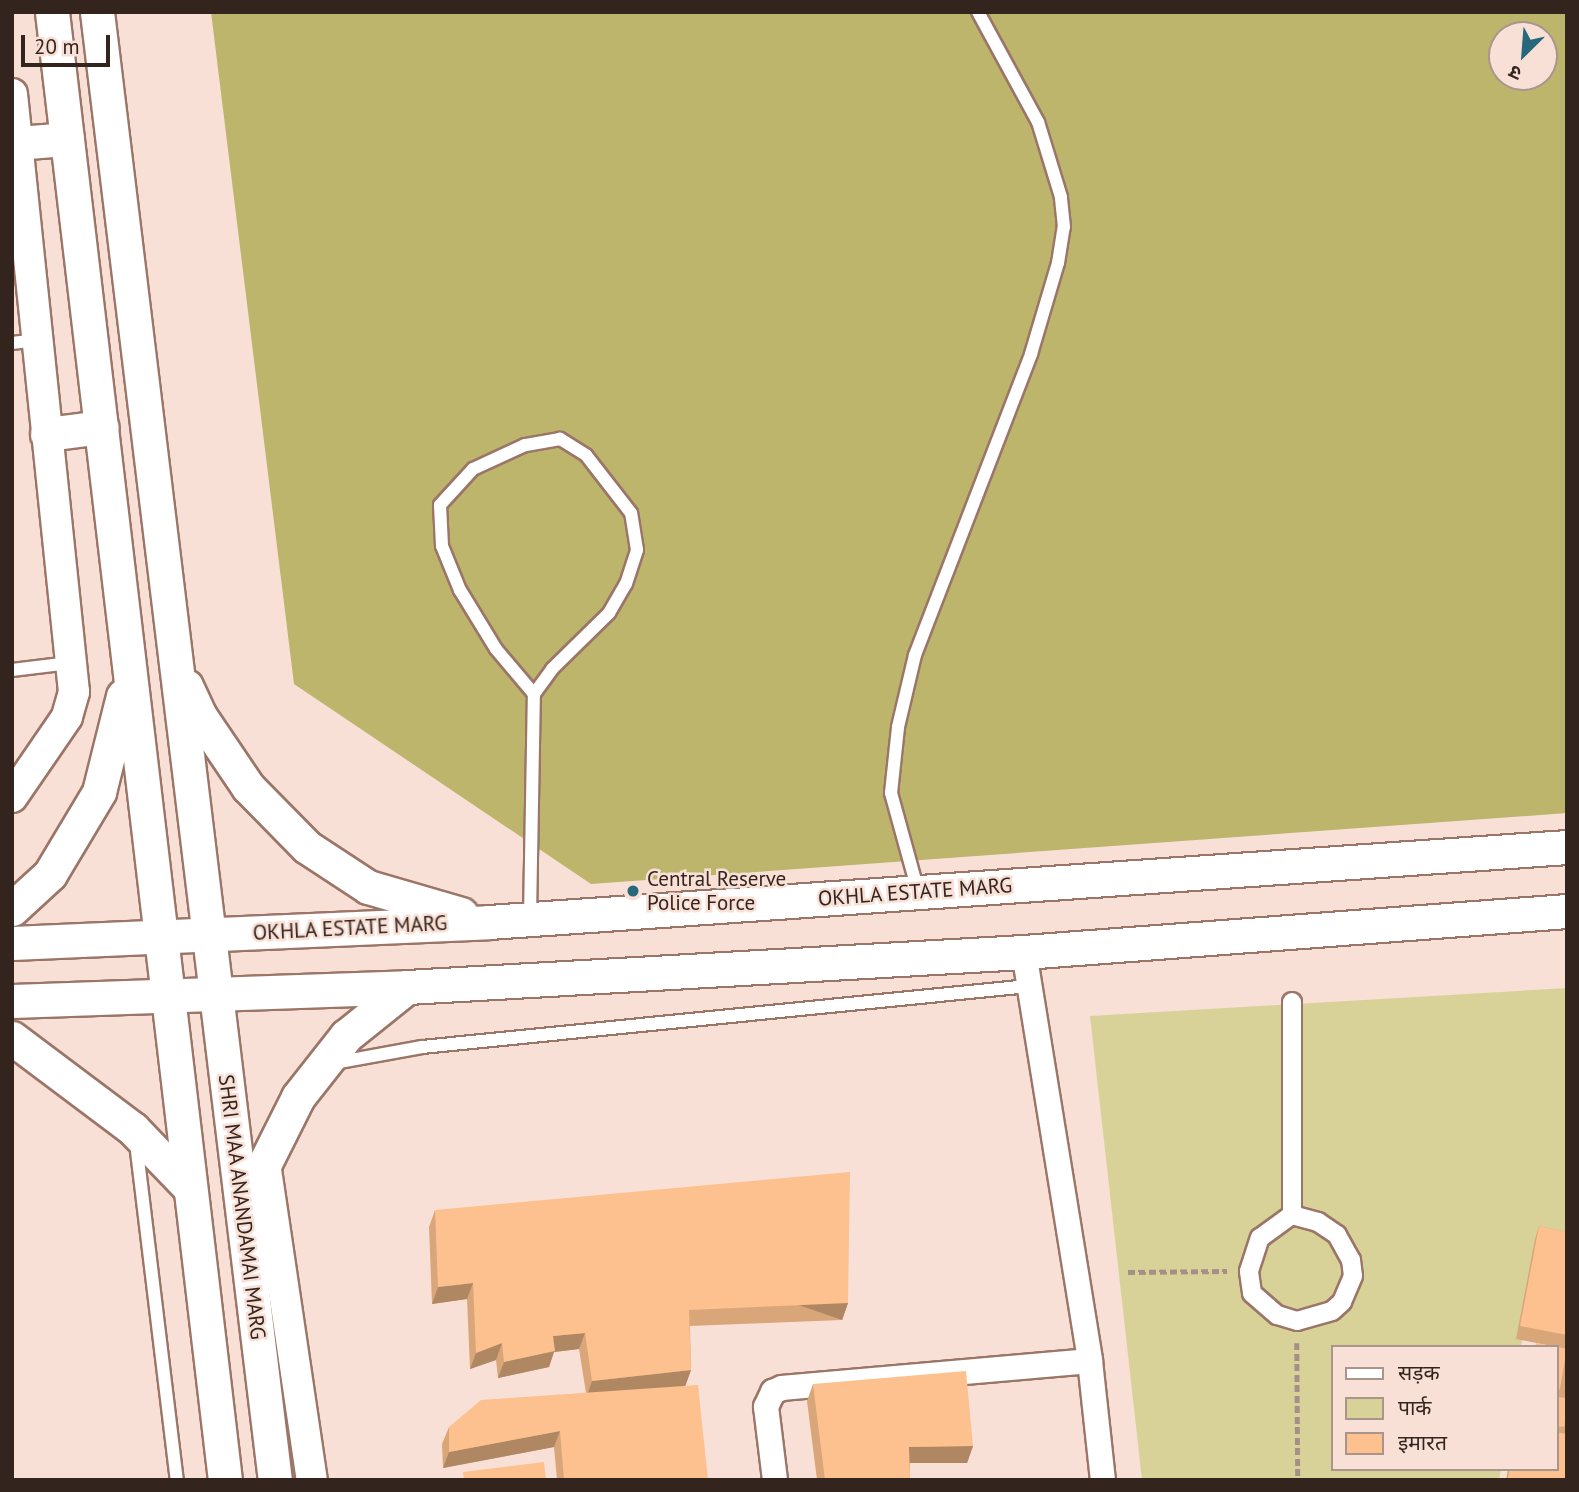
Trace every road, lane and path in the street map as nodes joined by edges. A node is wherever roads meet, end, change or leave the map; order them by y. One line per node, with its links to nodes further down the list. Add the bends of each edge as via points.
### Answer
1 (51, 12): 5 (main road)
2 (97, 12): 10 (main road, SHRI MAA ANANDAMAI MARG)
3 (978, 12): 17 (lane, via 1038,122 1061,197 1064,227 1031,354 915,655 898,727 891,793)
4 (12, 94): 6 (street)
5 (67, 139): 6 (main road); 8 (main road)
6 (17, 163): 7 (street)
7 (25, 341): 9 (street)
8 (102, 427): 9 (main road); 11 (main road)
9 (47, 434): 12 (street)
10 (173, 655): 21 (main road, via 200,716 247,787 307,847 368,887); 22 (main road, SHRI MAA ANANDAMAI MARG)
11 (129, 658): 18 (main road, via 119,726 99,792 50,874); 23 (main road)
12 (71, 663): 13 (lane); 15 (street, via 74,692 66,717)
13 (12, 670)
14 (534, 694): 14 (lane, via 552,669 609,613 626,584 637,550 631,513 586,455 560,439 525,445 473,469 440,505 442,547 460,590 496,649); 20 (lane)
15 (12, 797)
16 (1567, 847): 17 (main road, OKHLA ESTATE MARG)
17 (918, 891): 20 (main road, OKHLA ESTATE MARG)
18 (12, 909)
19 (1567, 911): 25 (main road)
20 (530, 918): 21 (main road, OKHLA ESTATE MARG)
21 (489, 922): 22 (main road, OKHLA ESTATE MARG)
22 (208, 934): 23 (main road, OKHLA ESTATE MARG); 28 (main road, SHRI MAA ANANDAMAI MARG)
23 (161, 936): 24 (main road, OKHLA ESTATE MARG); 29 (main road)
24 (12, 943)
25 (1024, 952): 26 (street); 27 (main road)
26 (1029, 986): 33 (lane, via 422,1047); 42 (street)
27 (407, 987): 28 (main road); 33 (main road, via 366,1019)
28 (215, 993): 29 (main road); 38 (main road, SHRI MAA ANANDAMAI MARG)
29 (168, 996): 30 (main road); 36 (main road)
30 (12, 1001)
31 (1292, 1002): 37 (street)
32 (17, 1046): 34 (main road)
33 (321, 1066): 35 (main road, via 298,1097)
34 (133, 1129): 36 (main road); 43 (lane)
35 (265, 1163): 38 (main road); 46 (street, SHRI MAA ANANDAMAI MARG)
36 (190, 1188): 44 (main road)
37 (1292, 1215): 39 (street, via 1260,1238); 41 (street, via 1318,1222 1337,1235 1351,1260 1353,1276 1342,1302 1332,1311)
38 (248, 1244): 45 (main road, SHRI MAA ANANDAMAI MARG)
39 (1249, 1271): 40 (path); 41 (street, via 1252,1293 1277,1315)
40 (1128, 1272)
41 (1297, 1321): 49 (path)
42 (1090, 1361): 47 (street, via 782,1388 774,1392 766,1407); 48 (street)
43 (177, 1480)
44 (225, 1480)
45 (275, 1480)
46 (312, 1480)
47 (775, 1480)
48 (1103, 1480)
49 (1297, 1480)

